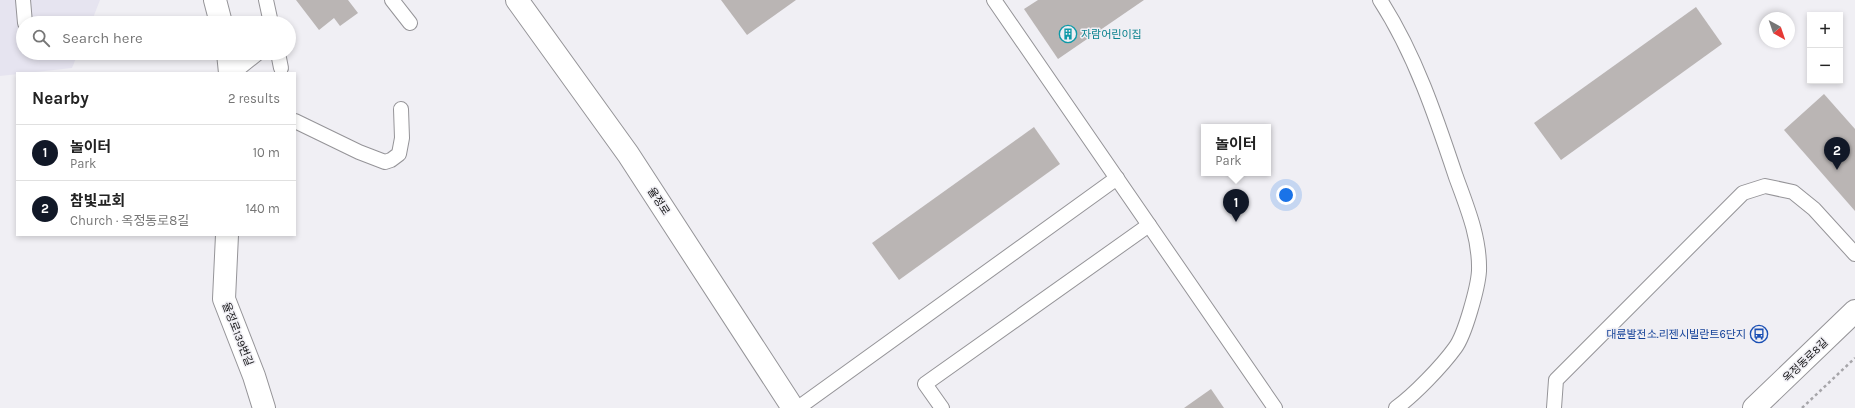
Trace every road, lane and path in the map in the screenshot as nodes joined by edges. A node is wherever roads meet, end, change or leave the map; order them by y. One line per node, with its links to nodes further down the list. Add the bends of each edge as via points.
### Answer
1 (23, 0): 8 (lane)
2 (215, 0): 9 (main road)
3 (266, 0): 10 (lane)
4 (392, 0): 11 (lane)
5 (517, 0): 27 (main road, 율정로, via 628,154)
6 (994, 0): 20 (lane)
7 (1380, 0): 31 (lane, via 1407,48 1443,137 1476,235 1479,271 1469,316 1456,347 1431,376)
8 (24, 16)
9 (219, 16)
10 (269, 16)
11 (410, 23)
12 (229, 60): 16 (main road)
13 (250, 60): 17 (lane)
14 (279, 60): 15 (lane)
15 (281, 68)
16 (230, 72)
17 (235, 72)
18 (401, 109): 19 (lane, via 402,138 398,154 385,162)
19 (296, 121)
20 (1117, 178): 21 (lane); 28 (lane)
21 (1149, 225): 29 (lane, via 925,384); 30 (lane)
22 (227, 236): 26 (main road, 율정로139번길, via 224,299)
23 (1855, 254): 32 (lane, via 1814,209 1793,192 1765,186 1743,193 1556,380)
24 (1855, 311): 33 (main road, 옥정동로8길)
25 (1855, 358): 34 (path)
26 (264, 408)
27 (793, 408)
28 (798, 408)
29 (942, 408)
30 (1275, 408)
31 (1396, 408)
32 (1554, 408)
33 (1754, 408)
34 (1802, 408)

